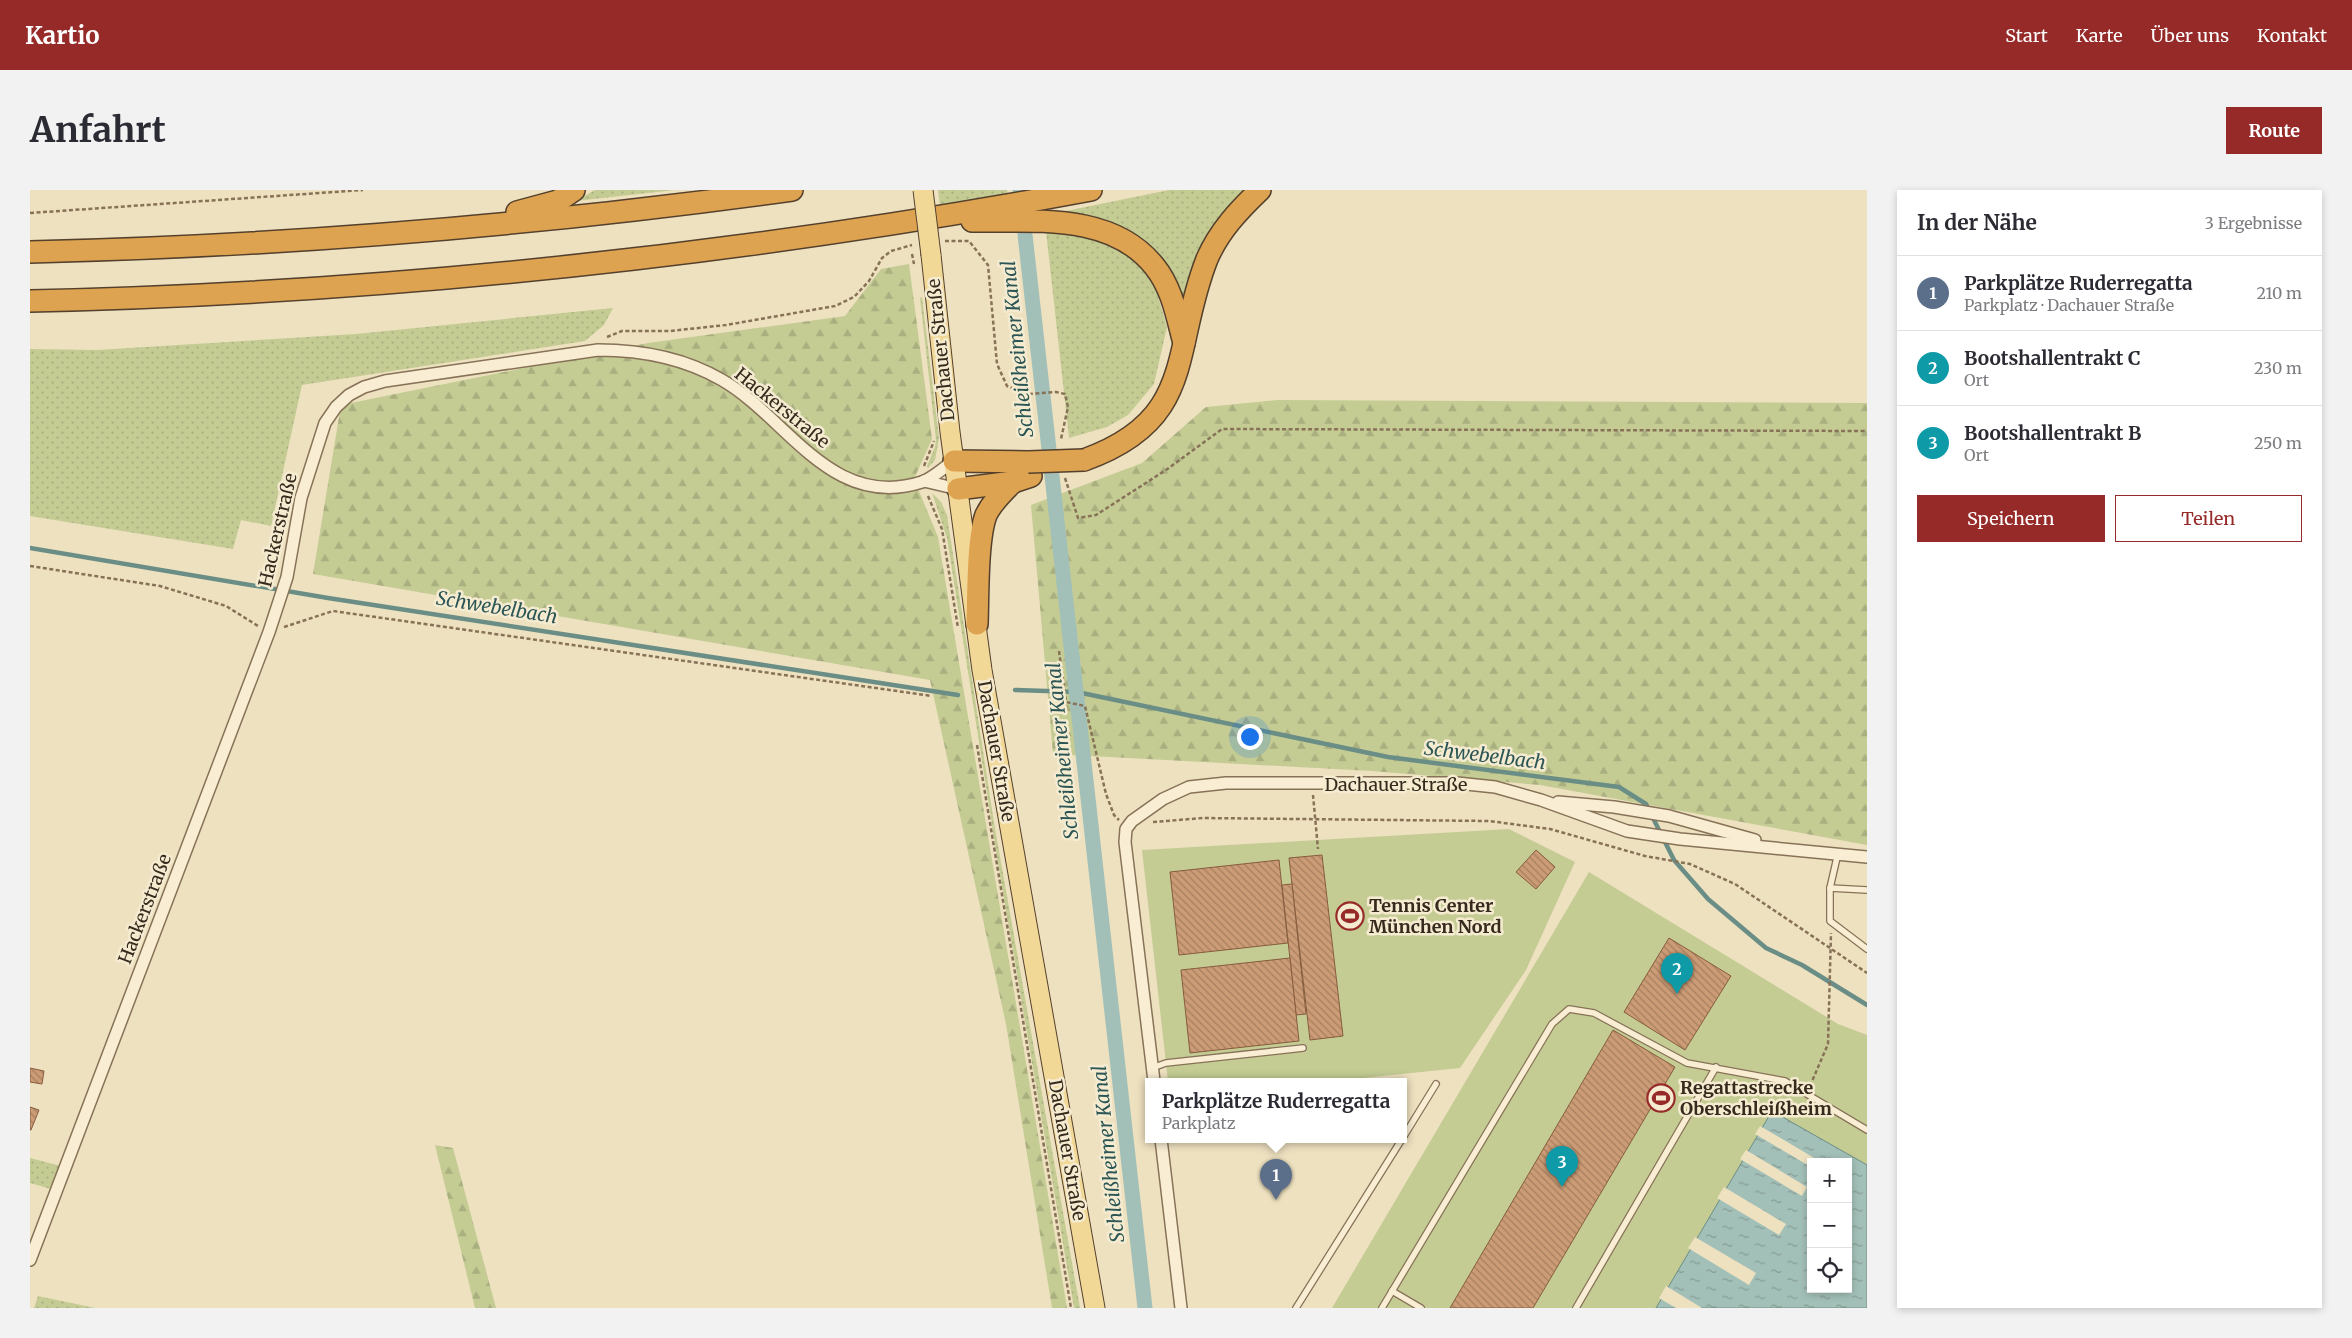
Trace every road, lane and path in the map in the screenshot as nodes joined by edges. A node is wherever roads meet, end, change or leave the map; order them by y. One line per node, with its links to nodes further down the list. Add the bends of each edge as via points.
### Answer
1 (363, 190): 7 (path)
2 (574, 190): 9 (highway, via 558,201)
3 (792, 190): 9 (highway, via 632,211)
4 (923, 190): 11 (main road, Dachauer Straße, bridge)
5 (1091, 190): 8 (highway, via 1034,201)
6 (1260, 190): 14 (highway, via 1222,232 1207,259)
7 (30, 213)
8 (1012, 213): 13 (highway, via 920,220 742,246 424,281); 14 (highway, via 1038,222 1090,227 1114,235 1136,248 1155,268 1168,290)
9 (417, 232): 12 (highway, via 281,243)
10 (944, 241): 17 (path, via 969,240 988,265 997,364 1007,386 1028,394 1065,394 1068,407)
11 (925, 250): 15 (path, via 891,251 882,258 869,281 854,297 835,306 726,325 670,331 622,331 604,339); 18 (main road, Dachauer Straße)
12 (30, 252)
13 (30, 301)
14 (1184, 344): 19 (highway, bridge, via 1170,392 1156,414 1138,432 1118,446 1084,460)
15 (598, 350): 21 (street, Hackerstraße, via 653,354 722,380 815,459 857,482 895,486); 25 (street, Hackerstraße, via 385,382 349,395 325,422 301,498 287,576)
16 (1867, 431): 20 (path, via 1222,429 1096,515 1078,518)
17 (1061, 440)
18 (954, 461): 19 (highway); 21 (street, Hackerstraße); 22 (main road, Dachauer Straße)
19 (1024, 473): 22 (highway); 24 (highway, via 997,499 982,530)
20 (1065, 478)
21 (924, 481): 22 (street, Hackerstraße)
22 (958, 489): 24 (main road, Dachauer Straße)
23 (30, 566): 25 (path, via 160,586 226,606)
24 (977, 624): 54 (main road, Dachauer Straße, via 997,763)
25 (269, 632): 27 (path, via 334,611); 52 (street, Hackerstraße)
26 (1059, 651): 31 (path, via 1066,702 1085,706 1106,794 1114,815)
27 (932, 696)
28 (1312, 784): 29 (street, Dachauer Straße, via 1457,783 1495,787); 30 (path); 31 (street, Dachauer Straße, via 1226,783 1189,787 1164,799)
29 (1541, 800): 32 (street, Dachauer Straße, via 1669,816); 32 (street, Dachauer Straße, via 1627,831)
30 (1315, 818): 31 (path, via 1203,818); 33 (path); 39 (path, via 1489,821 1550,829 1645,856 1690,864 1735,884)
31 (1129, 825): 44 (street, via 1125,842)
32 (1781, 848): 34 (street, Dachauer Straße)
33 (1318, 849)
34 (1838, 853): 35 (street, Dachauer Straße); 36 (lane)
35 (1867, 857)
36 (1830, 888): 37 (lane); 38 (lane)
37 (1867, 890)
38 (1830, 922): 39 (path); 40 (lane)
39 (1831, 949): 41 (path); 47 (path, via 1828,1044)
40 (1867, 950)
41 (1867, 973)
42 (1303, 1048): 44 (lane, via 1166,1063)
43 (1716, 1067): 47 (lane, via 1785,1081); 53 (lane, via 1687,1063 1594,1013 1569,1010 1552,1024); 59 (lane)
44 (1152, 1068): 45 (street)
45 (1154, 1078)
46 (1436, 1084): 49 (lane)
47 (1808, 1095): 48 (lane)
48 (1867, 1130)
49 (1407, 1131)
50 (1161, 1143): 55 (street)
51 (1399, 1143): 56 (lane)
52 (30, 1260)
53 (1392, 1291): 57 (lane); 58 (lane)
54 (1095, 1308)
55 (1181, 1308)
56 (1296, 1308)
57 (1382, 1308)
58 (1421, 1308)
59 (1576, 1308)

